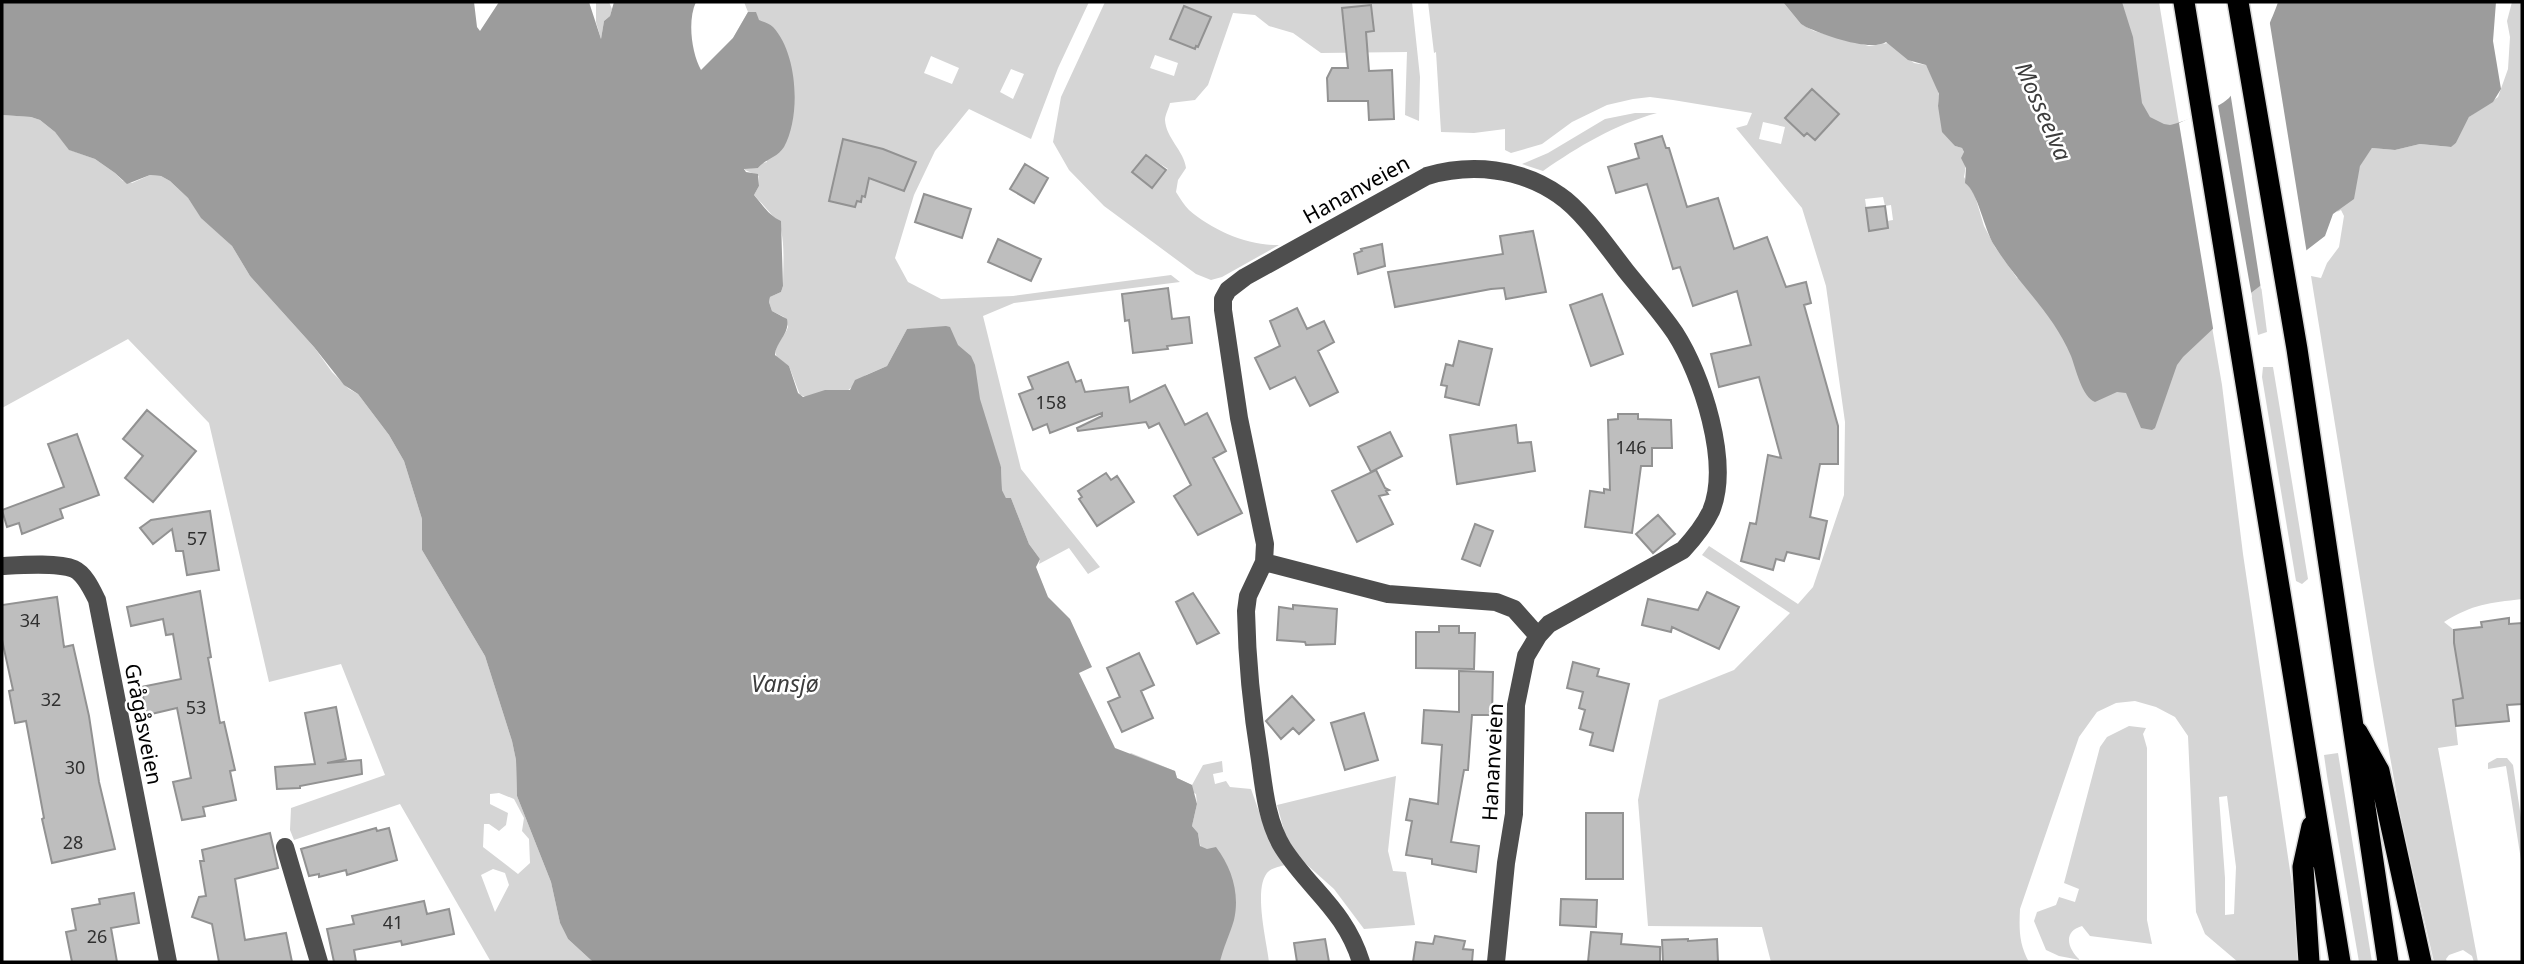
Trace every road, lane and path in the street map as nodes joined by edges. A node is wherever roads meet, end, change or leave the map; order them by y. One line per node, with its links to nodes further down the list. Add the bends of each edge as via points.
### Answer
1 (2184, 2): 7 (highway)
2 (2238, 2): 6 (highway, via 2297,349)
3 (1264, 562): 5 (street, via 1388,594 1496,602 1514,610); 5 (street, Hananveien, via 1265,544 1223,310 1228,290 1427,176 1485,168 1528,178 1560,195 1597,233 1675,333 1708,404 1716,446 1712,509 1684,550 1549,624); 11 (street, Hananveien, via 1246,611 1253,715 1266,802 1284,849 1343,922)
4 (4, 566): 9 (street, Grågåsveien, via 76,569 97,600)
5 (1538, 636): 12 (street, Hananveien, via 1526,656 1516,705 1514,814)
6 (2351, 721): 15 (highway); 16 (highway, via 2379,771)
7 (2315, 813): 13 (highway, via 2303,867); 14 (highway)
8 (285, 847): 10 (street)
9 (168, 962)
10 (318, 962)
11 (1362, 962)
12 (1496, 962)
13 (2309, 962)
14 (2340, 962)
15 (2388, 962)
16 (2421, 962)

